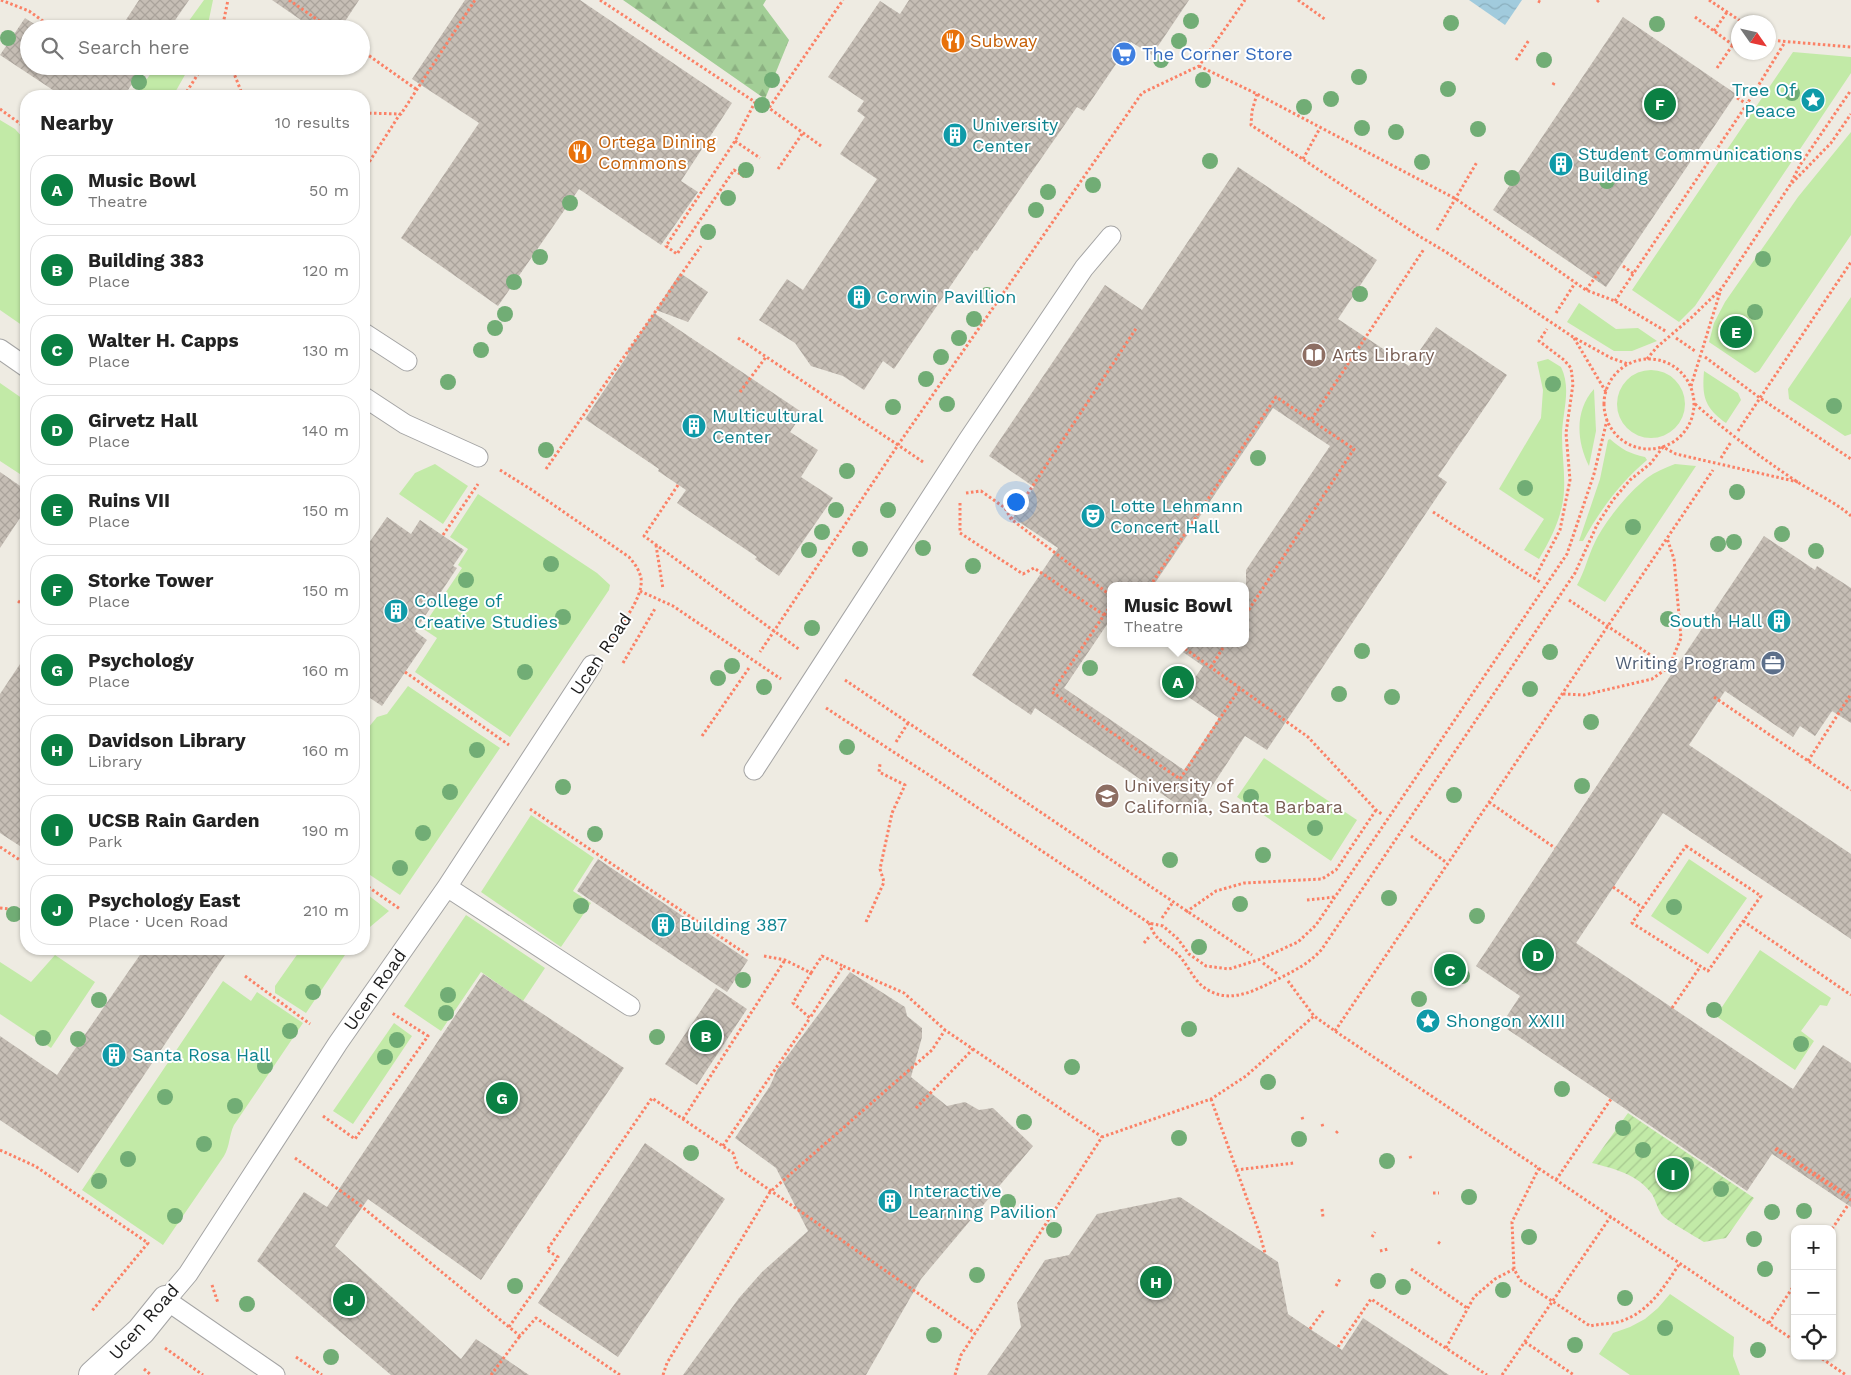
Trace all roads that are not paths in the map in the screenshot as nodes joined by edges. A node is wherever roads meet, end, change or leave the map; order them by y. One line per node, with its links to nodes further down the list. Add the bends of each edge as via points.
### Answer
1 (1111, 236): 9 (lane, via 1084,268 968,440)
2 (370, 337): 4 (lane)
3 (0, 349): 5 (lane)
4 (407, 361)
5 (20, 363)
6 (370, 401): 7 (lane, via 404,424)
7 (478, 457)
8 (592, 665): 10 (lane, Ucen Road)
9 (754, 770)
10 (447, 887): 11 (lane); 12 (lane, Ucen Road, via 338,1043 188,1274)
11 (630, 1006)
12 (166, 1300): 13 (street, Ucen Road, via 141,1331); 14 (lane)
13 (93, 1375)
14 (275, 1375)

